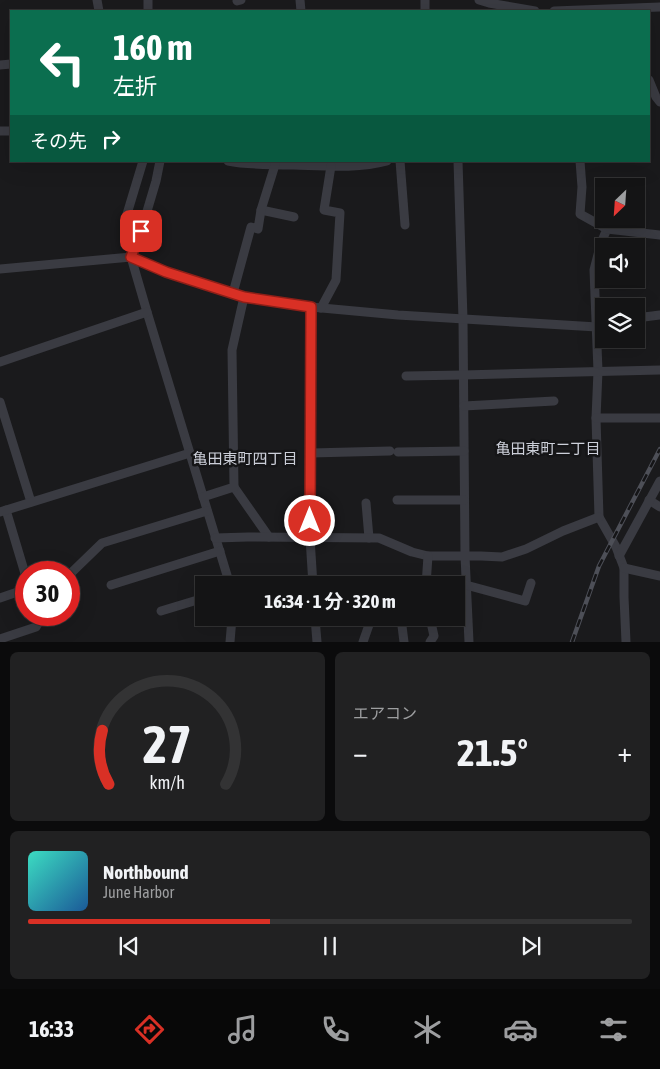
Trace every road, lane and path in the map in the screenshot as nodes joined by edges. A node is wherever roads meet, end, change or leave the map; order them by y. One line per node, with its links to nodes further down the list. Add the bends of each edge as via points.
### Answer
1 (479, 0): 4 (street)
2 (638, 4): 3 (street); 5 (street)
3 (660, 7)
4 (529, 10)
5 (602, 10)
6 (650, 83): 7 (street)
7 (655, 100)
8 (143, 162): 18 (street, via 127,214)
9 (160, 162): 18 (street)
10 (240, 162): 16 (street)
11 (384, 162): 15 (street, via 375,165)
12 (400, 162): 20 (street)
13 (458, 162): 33 (street)
14 (580, 162): 21 (street, via 580,214)
15 (333, 164): 16 (street); 29 (street, via 324,210 340,213 336,280)
16 (275, 165): 17 (street)
17 (261, 210): 19 (street); 25 (street, via 258,229 251,227)
18 (145, 218): 23 (street)
19 (294, 218)
20 (405, 225)
21 (607, 229): 22 (street); 27 (street, via 594,270)
22 (660, 235)
23 (131, 257): 24 (street); 25 (street); 30 (street)
24 (0, 269)
25 (233, 293): 26 (street)
26 (244, 297): 28 (street); 50 (street, via 232,350)
27 (597, 298)
28 (311, 307): 29 (street); 48 (street)
29 (321, 308): 33 (street)
30 (147, 312): 36 (street); 47 (street)
31 (660, 315): 32 (street)
32 (645, 317)
33 (463, 319): 34 (street); 39 (street)
34 (595, 323)
35 (598, 348): 38 (street)
36 (0, 362)
37 (660, 370): 38 (street)
38 (598, 372): 39 (street); 44 (street)
39 (464, 375): 40 (street); 43 (street)
40 (406, 376)
41 (554, 401): 43 (street)
42 (0, 402): 55 (street)
43 (464, 406): 46 (street)
44 (596, 418): 45 (street); 60 (street)
45 (660, 418)
46 (464, 451): 48 (street); 53 (street)
47 (190, 453): 51 (street); 55 (street)
48 (311, 454): 63 (street)
49 (660, 481): 54 (street)
50 (234, 488): 51 (street); 61 (street)
51 (203, 497): 58 (street)
52 (397, 500): 53 (street)
53 (464, 500): 67 (street)
54 (649, 500): 57 (street); 68 (street)
55 (31, 502): 59 (street)
56 (366, 504): 64 (street)
57 (660, 507)
58 (207, 510): 62 (street); 70 (street, via 102,542)
59 (3, 511): 69 (street)
60 (599, 517): 67 (street, via 502,557); 68 (street)
61 (269, 537): 62 (street); 63 (street)
62 (216, 538): 65 (street)
63 (310, 538): 64 (street); 73 (street)
64 (368, 538): 66 (street, via 379,538)
65 (220, 552): 72 (street); 77 (street)
66 (428, 556): 67 (street); 74 (street)
67 (465, 556): 78 (street)
68 (620, 556): 71 (street)
69 (20, 561)
70 (80, 564)
71 (624, 568): 75 (street); 96 (street)
72 (227, 576)
73 (312, 576)
74 (426, 576)
75 (660, 576)
76 (531, 583): 78 (street, via 525,601)
77 (111, 585)
78 (466, 585): 95 (street)
79 (15, 593): 80 (street)
80 (0, 598)
81 (195, 601): 82 (street)
82 (160, 611)
83 (37, 626): 89 (street)
84 (231, 626): 90 (street)
85 (316, 626): 91 (street)
86 (369, 626): 92 (street)
87 (402, 626): 93 (street)
88 (432, 626): 94 (street, via 434,636)
89 (0, 639)
90 (230, 642)
91 (317, 642)
92 (363, 642)
93 (404, 642)
94 (430, 642)
95 (469, 642)
96 (626, 642)

